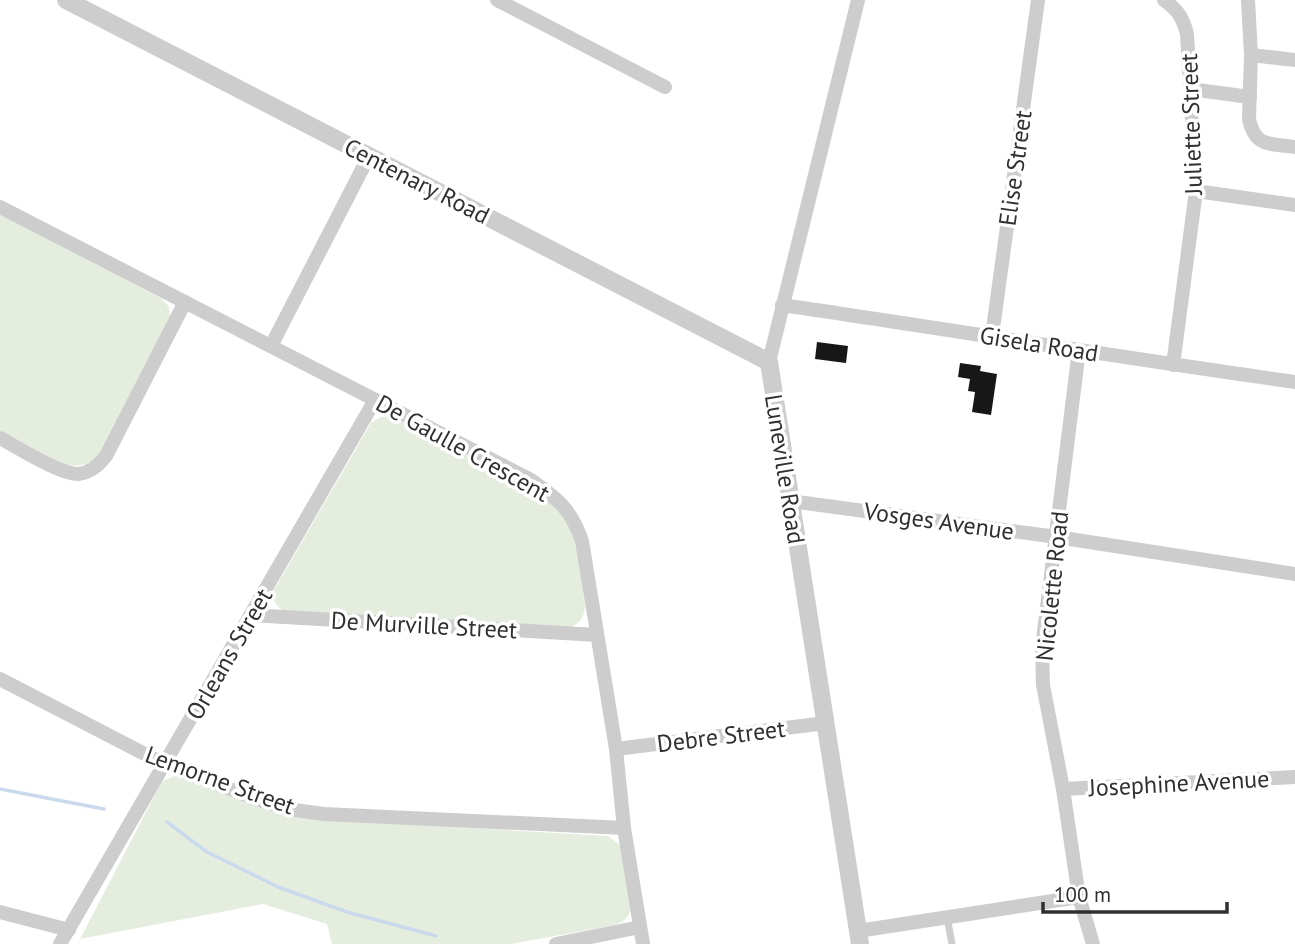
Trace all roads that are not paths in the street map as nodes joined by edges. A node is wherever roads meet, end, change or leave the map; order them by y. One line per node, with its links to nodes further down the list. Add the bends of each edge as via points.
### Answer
1 (66, 0): 13 (street, Centenary Road)
2 (497, 0): 9 (street)
3 (858, 0): 18 (street, Luneville Road)
4 (1038, 0): 19 (street, Elise Street)
5 (1164, 0): 10 (street, Juliette Street, via 1183,20)
6 (1248, 0): 7 (street)
7 (1251, 55): 8 (street); 11 (street)
8 (1295, 60)
9 (665, 87)
10 (1190, 89): 11 (street); 14 (street, Juliette Street)
11 (1250, 97): 12 (street, via 1249,119 1256,138)
12 (1295, 147)
13 (369, 156): 20 (street); 22 (street, Centenary Road)
14 (1196, 191): 15 (street); 23 (street, Juliette Street)
15 (1295, 205)
16 (0, 207): 17 (street, De Gaulle Crescent)
17 (185, 302): 20 (street, De Gaulle Crescent); 26 (street, via 97,466 77,474 65,472)
18 (782, 305): 19 (street, Gisela Road); 22 (street, Luneville Road)
19 (992, 336): 21 (street, Gisela Road)
20 (271, 346): 25 (street, De Gaulle Crescent)
21 (1079, 350): 23 (street, Gisela Road); 28 (street, Nicolette Road)
22 (769, 362): 27 (street, Luneville Road)
23 (1173, 365): 24 (street, Gisela Road)
24 (1295, 382)
25 (375, 400): 30 (street, Orleans Street); 31 (street, De Gaulle Crescent, via 531,480 564,506 582,541)
26 (0, 438)
27 (790, 501): 28 (street, Vosges Avenue); 33 (street, Luneville Road)
28 (1057, 537): 29 (street, Vosges Avenue); 37 (street, Nicolette Road, via 1041,663)
29 (1295, 574)
30 (251, 615): 31 (street, De Murville Street); 35 (street, Orleans Street)
31 (597, 635): 34 (street, De Gaulle Crescent)
32 (0, 679): 35 (street, Lemorne Street)
33 (826, 723): 34 (street, Debre Street); 44 (street, Luneville Road)
34 (616, 749): 38 (street, De Gaulle Crescent)
35 (164, 764): 38 (street, Lemorne Street, via 294,810); 43 (street, Orleans Street)
36 (1295, 777): 37 (street, Josephine Avenue)
37 (1063, 789): 39 (street, Nicolette Road)
38 (624, 828): 42 (street, De Gaulle Crescent)
39 (1079, 897): 41 (street); 49 (street, Nicolette Road)
40 (0, 912): 43 (street)
41 (947, 917): 44 (street); 48 (lane)
42 (640, 927): 46 (street); 47 (street, De Gaulle Crescent)
43 (69, 929): 45 (street, Orleans Street)
44 (859, 938)
45 (61, 944)
46 (556, 944)
47 (643, 944)
48 (952, 944)
49 (1093, 944)

